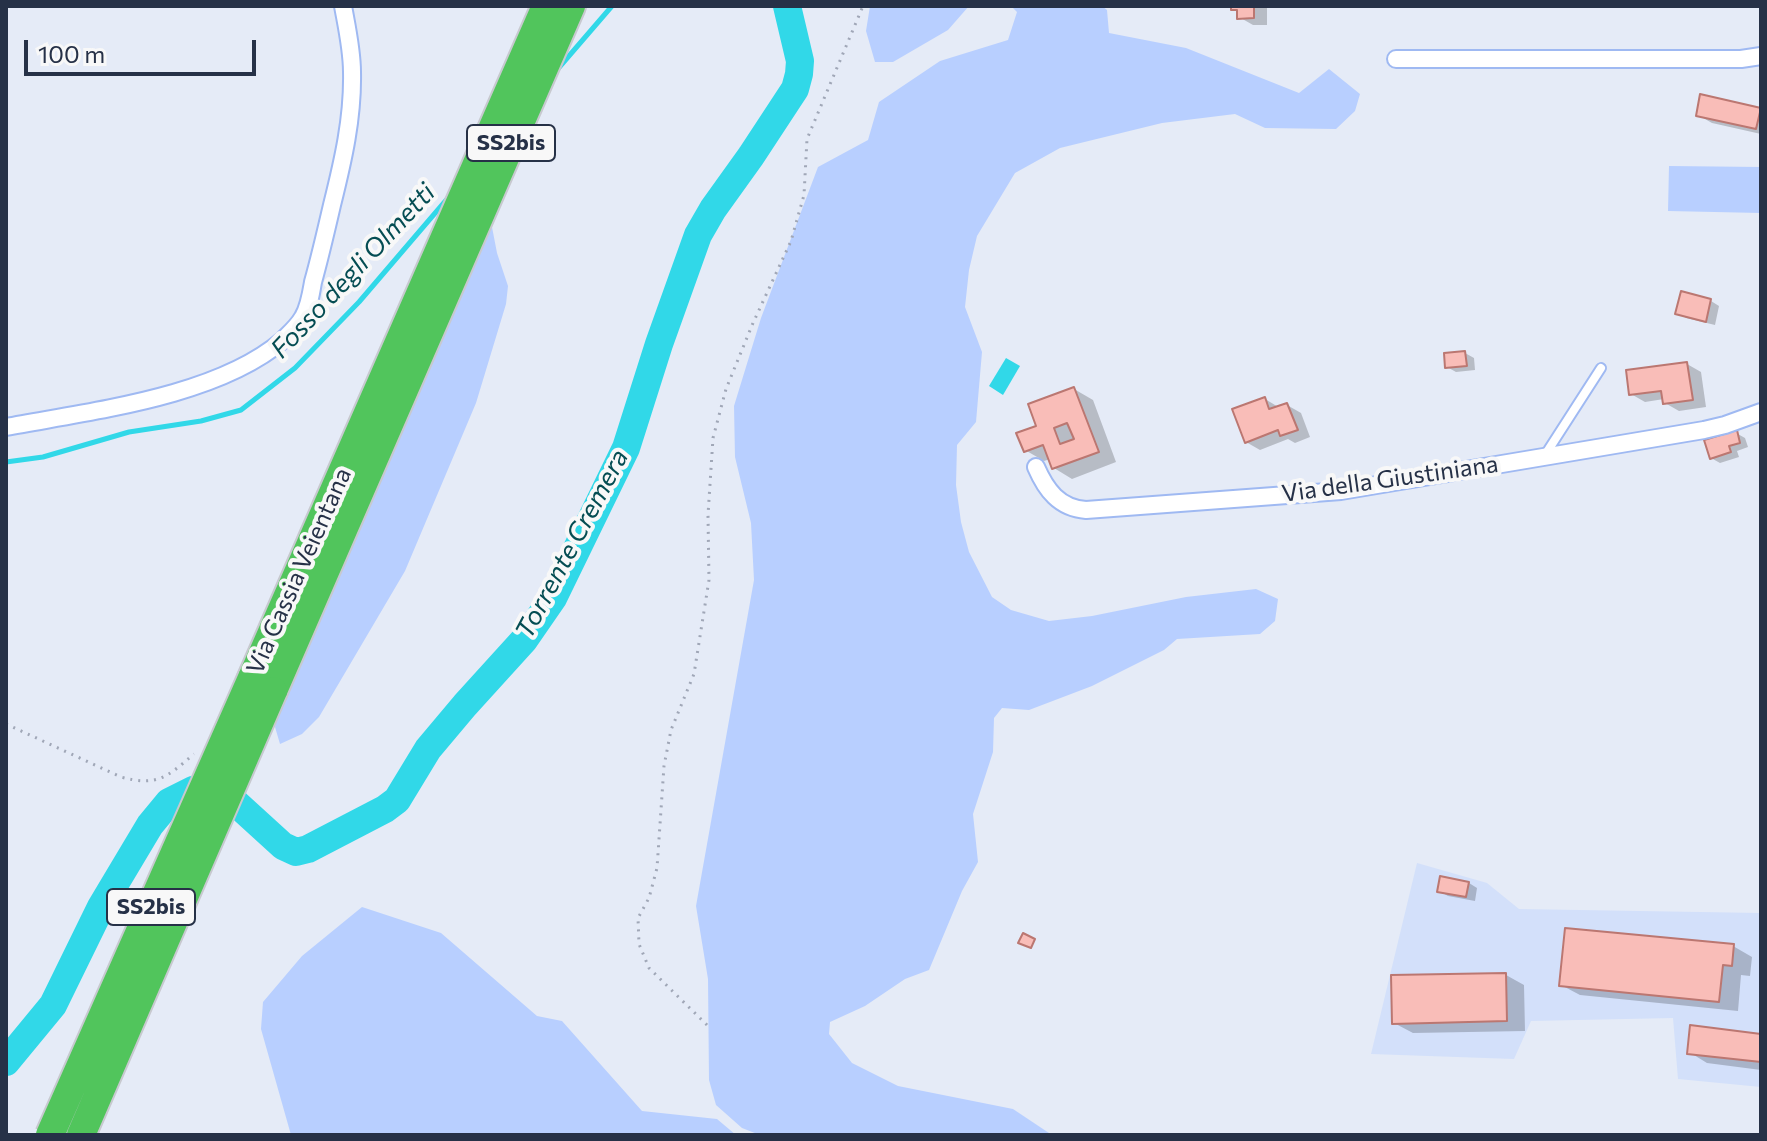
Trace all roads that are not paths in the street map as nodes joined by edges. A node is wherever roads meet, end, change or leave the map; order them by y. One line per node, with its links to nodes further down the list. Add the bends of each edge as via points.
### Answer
1 (343, 6): 9 (street, via 351,56 345,152 300,322 269,351 215,378 115,406)
2 (546, 6): 6 (highway, Via Cassia Veientana / SS2bis)
3 (571, 6): 6 (highway, Via Cassia Veientana / SS2bis)
4 (1761, 56): 5 (street)
5 (1396, 59)
6 (440, 275): 12 (highway, Via Cassia Veientana / SS2bis)
7 (1601, 368): 10 (lane)
8 (1761, 412): 10 (street, Via della Giustiniana, via 1704,430)
9 (6, 427)
10 (1544, 457): 11 (street, Via della Giustiniana, via 1341,491 1086,510 1059,502)
11 (1036, 467)
12 (262, 685): 13 (highway, Via Cassia Veientana / SS2bis, bridge); 14 (highway, Via Cassia Veientana / SS2bis, bridge)
13 (50, 1135)
14 (81, 1135)

